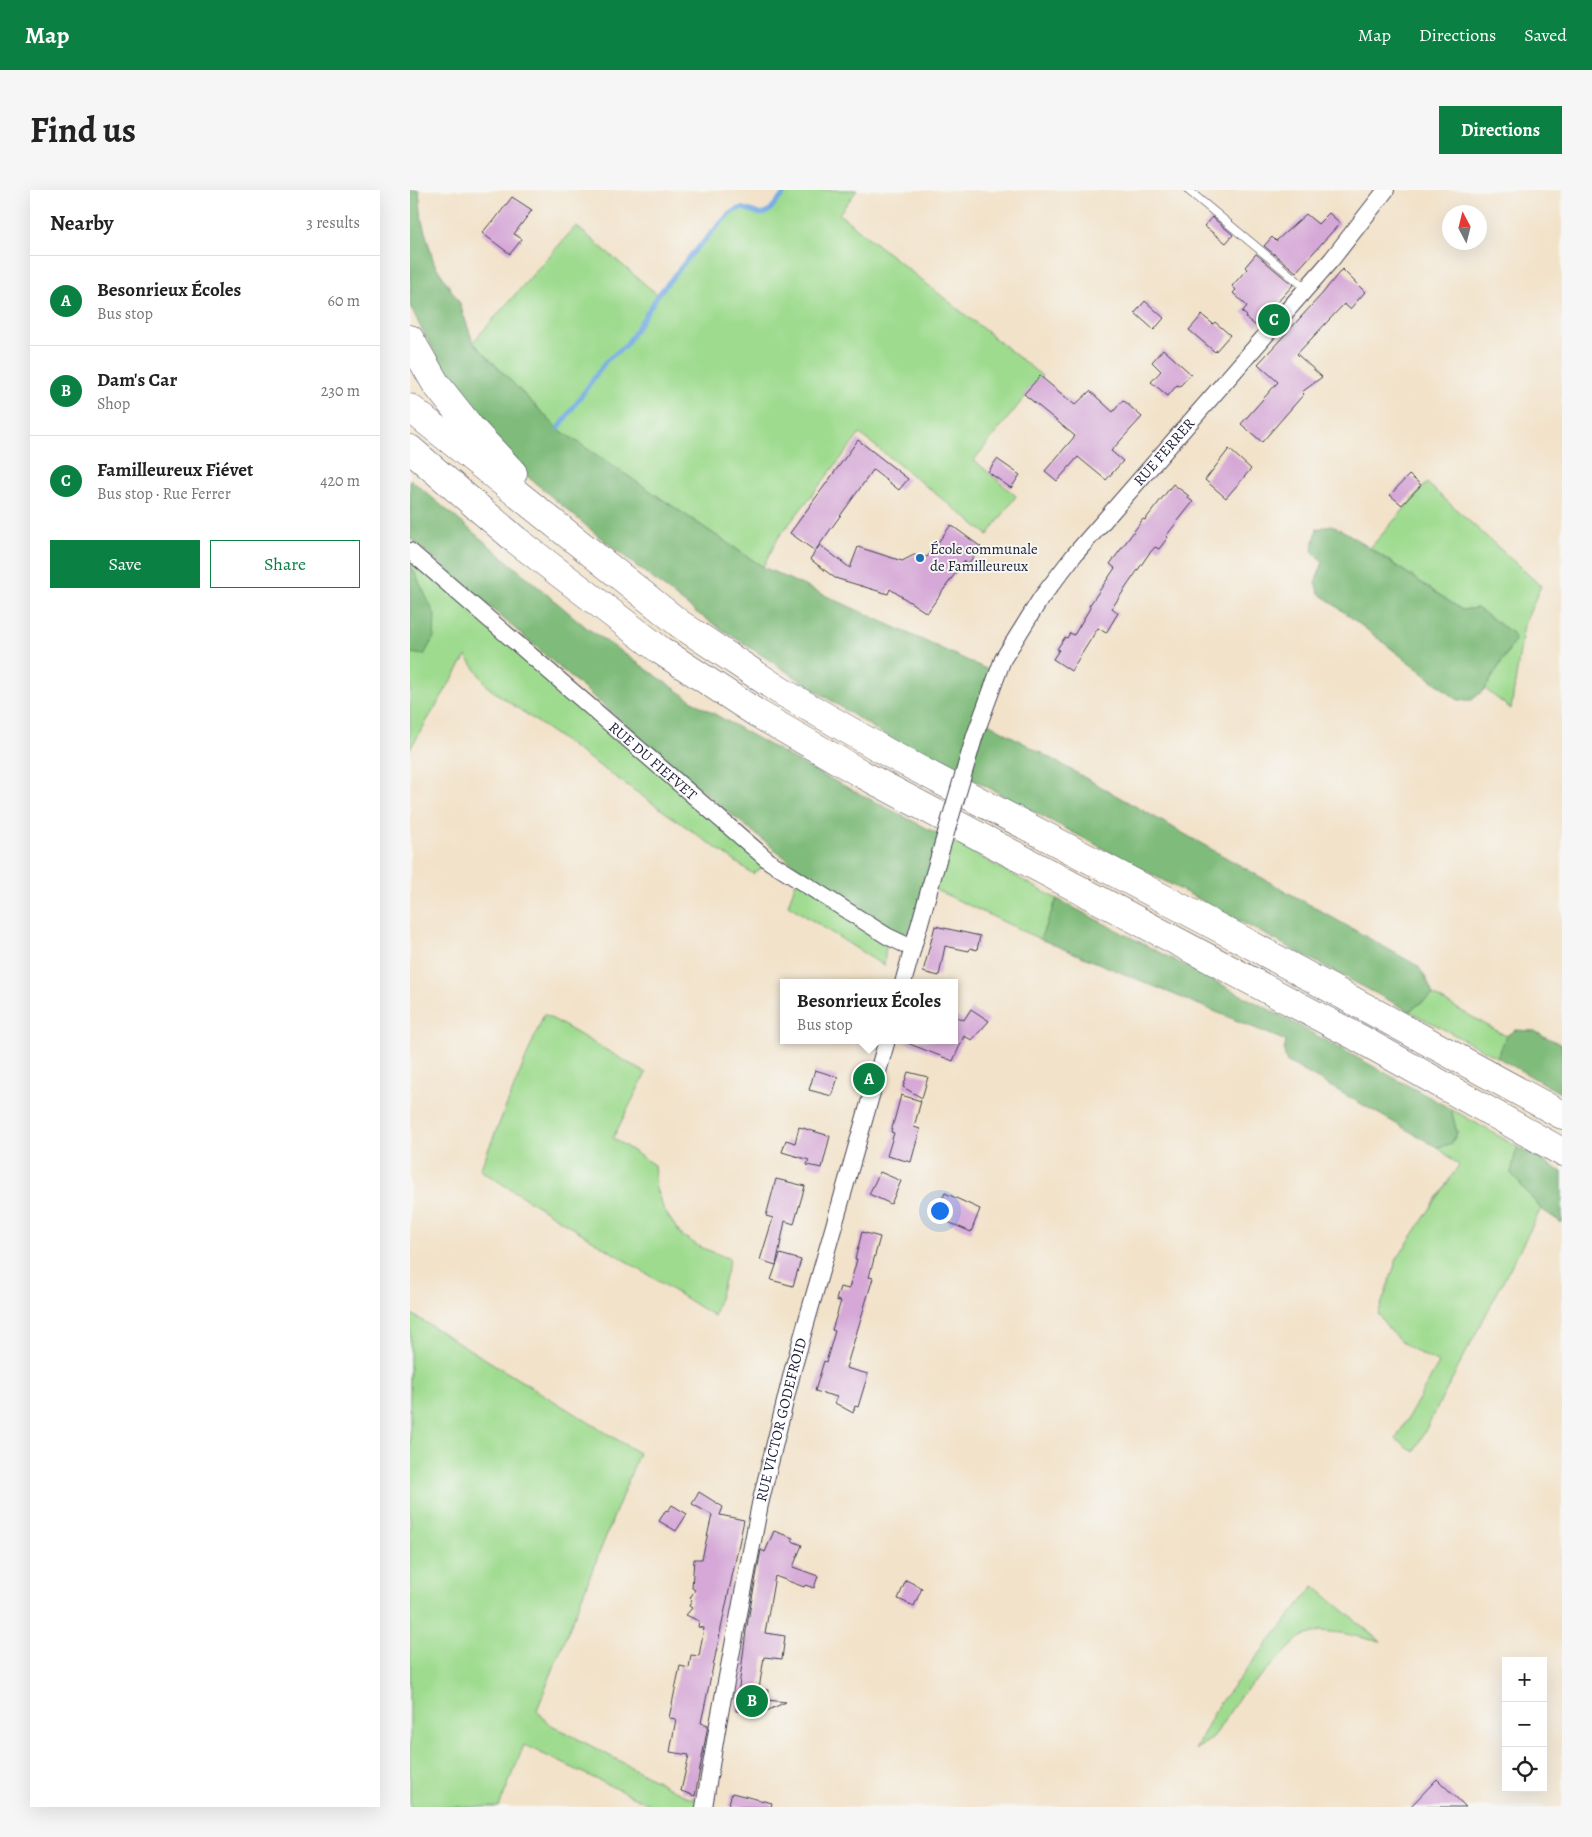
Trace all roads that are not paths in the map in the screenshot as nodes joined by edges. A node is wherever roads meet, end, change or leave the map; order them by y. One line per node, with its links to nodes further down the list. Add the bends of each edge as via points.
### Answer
1 (1188, 190): 3 (lane)
2 (1386, 190): 3 (street, RUE FERRER)
3 (1307, 288): 9 (street, RUE FERRER, bridge, via 1075,554 1041,598 1003,659 975,735)
4 (410, 339): 8 (highway, via 436,384 470,427)
5 (410, 408): 8 (highway)
6 (410, 449): 13 (highway, via 516,540 660,650 758,714 862,774 1356,1037)
7 (410, 551): 9 (street, RUE DU FIEFVET, via 770,862 887,936)
8 (620, 577): 12 (highway, via 680,624 779,690 856,734)
9 (912, 948): 10 (street)
10 (904, 979)
11 (886, 1044): 14 (street, RUE VICTOR GODEFROID, via 793,1368 760,1504)
12 (1562, 1115)
13 (1562, 1152)
14 (704, 1807)

